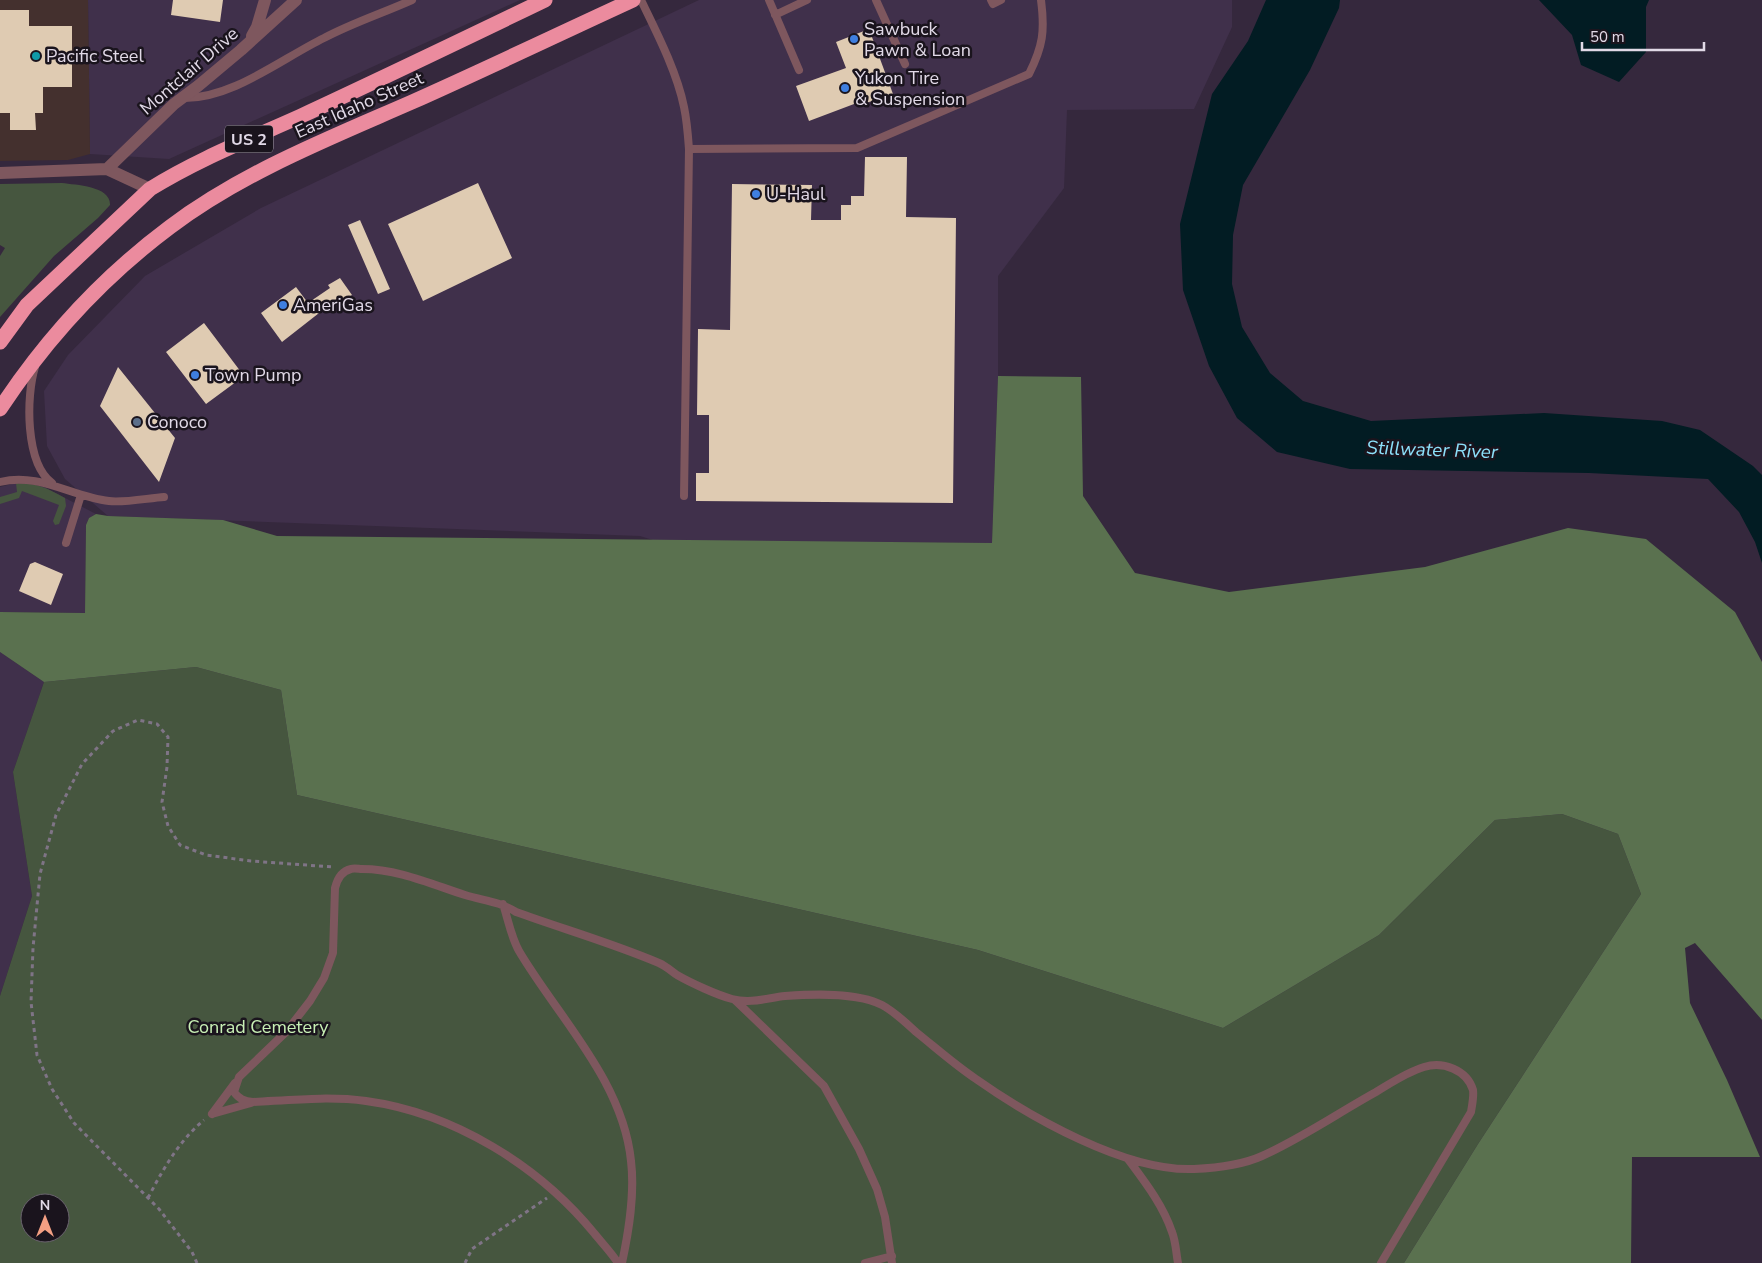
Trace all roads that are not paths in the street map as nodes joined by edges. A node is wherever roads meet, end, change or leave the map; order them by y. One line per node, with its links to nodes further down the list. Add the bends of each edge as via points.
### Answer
1 (265, 0): 14 (street, via 257,27)
2 (296, 0): 14 (street, Montclair Drive)
3 (412, 0): 17 (lane, via 326,37 253,77 216,93)
4 (545, 0): 21 (highway, East Idaho Street / US 2, via 208,157)
5 (633, 0): 23 (highway, East Idaho Street / US 2, via 300,151 217,196 171,226 128,261 77,310)
6 (641, 0): 18 (lane, via 684,105)
7 (769, 0): 13 (lane)
8 (807, 0): 13 (lane)
9 (876, 0): 15 (lane)
10 (991, 0): 11 (lane, via 993,4)
11 (1001, 0)
12 (1041, 0): 18 (lane, via 1044,22 1040,53 1029,74 857,148)
13 (775, 15): 16 (lane)
14 (241, 50): 17 (street, Montclair Drive)
15 (905, 64)
16 (799, 70)
17 (182, 98): 19 (street, Montclair Drive)
18 (689, 150): 28 (lane)
19 (107, 169): 20 (street); 21 (street)
20 (0, 173)
21 (150, 189): 22 (highway, East Idaho Street / US 2, via 27,305)
22 (0, 342)
23 (39, 354): 24 (highway, East Idaho Street / US 2); 26 (lane, via 30,393 30,429 34,456 46,479)
24 (0, 409)
25 (0, 482): 26 (lane, via 31,480)
26 (56, 486): 27 (lane)
27 (81, 496): 29 (lane, via 111,502); 30 (lane)
28 (684, 496)
29 (164, 497)
30 (66, 543)
31 (503, 904): 32 (lane, via 516,912 639,954); 33 (lane, via 414,876 351,868 343,873 335,888 333,953 324,978 286,1032); 38 (lane, via 519,950 608,1088 627,1137 632,1182)
32 (734, 1000): 35 (lane, via 756,1002 815,994 872,1001 897,1015 975,1079 1048,1125); 36 (lane, via 824,1086 877,1189)
33 (239, 1078): 34 (lane, via 234,1092 238,1098); 34 (lane, via 212,1114)
34 (253, 1102): 37 (lane, via 313,1099 369,1102 414,1112 469,1133 555,1192 576,1211)
35 (1128, 1159): 40 (lane, via 1166,1216); 41 (lane, via 1180,1169 1242,1164 1297,1138 1408,1073 1433,1065 1450,1067 1470,1083 1473,1096 1471,1112)
36 (892, 1259): 39 (lane)
37 (618, 1263)
38 (622, 1263)
39 (865, 1263)
40 (1178, 1263)
41 (1382, 1263)

